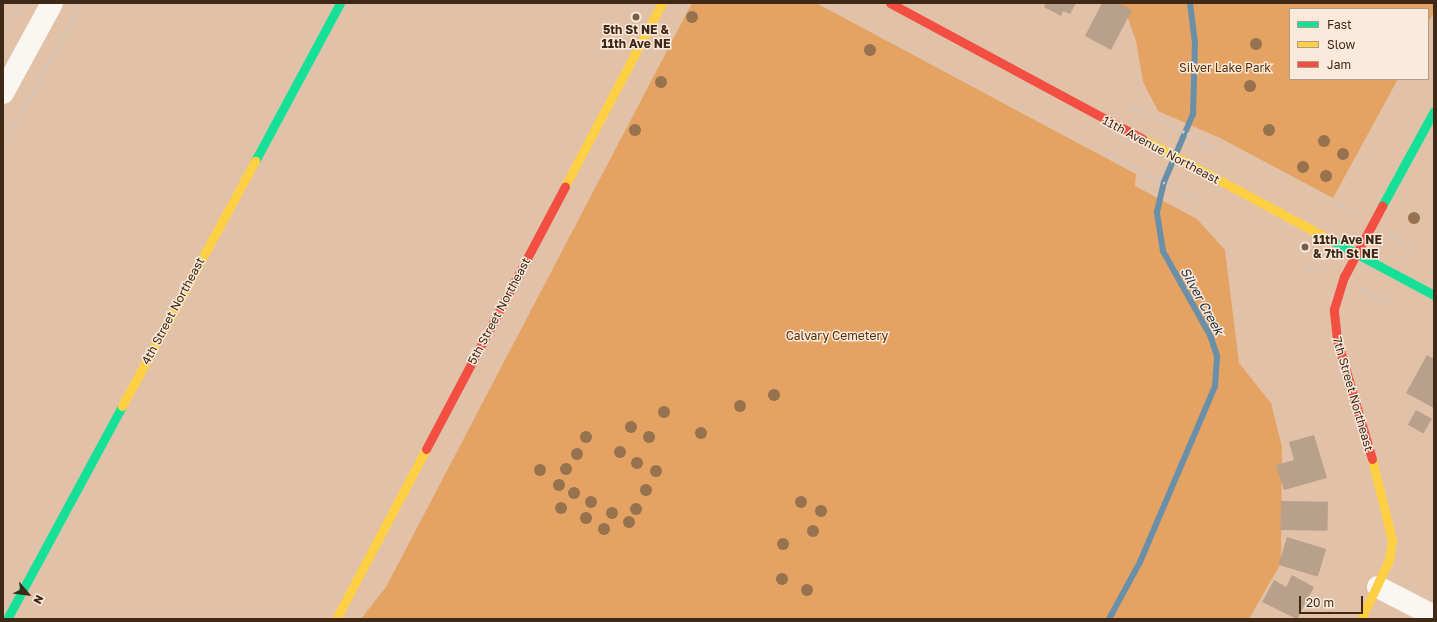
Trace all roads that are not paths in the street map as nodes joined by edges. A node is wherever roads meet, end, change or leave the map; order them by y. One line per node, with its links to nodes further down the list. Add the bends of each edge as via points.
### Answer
1 (52, 3): 5 (street)
2 (340, 3): 11 (street, 4th Street Northeast)
3 (662, 3): 12 (street, 5th Street Northeast)
4 (890, 3): 7 (street, 11th Avenue Northeast)
5 (3, 93)
6 (1434, 111): 7 (street, 7th Street Northeast)
7 (1356, 253): 8 (street, 11th Avenue Northeast); 9 (street, 7th Street Northeast, via 1337,294 1335,324 1389,518 1389,560)
8 (1434, 295)
9 (1378, 586): 10 (street); 13 (street, 7th Street Northeast)
10 (1434, 616)
11 (6, 619)
12 (336, 619)
13 (1361, 619)

